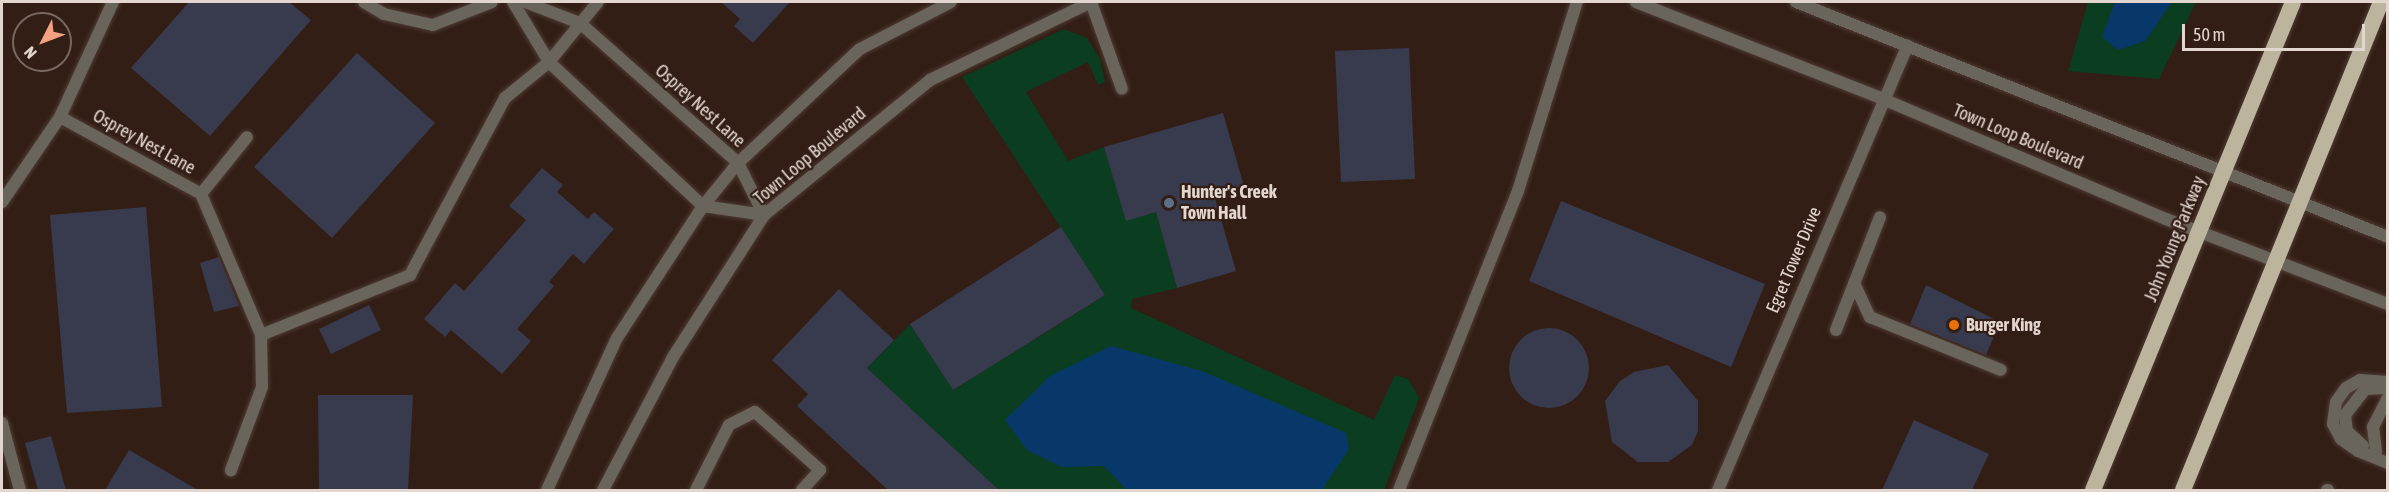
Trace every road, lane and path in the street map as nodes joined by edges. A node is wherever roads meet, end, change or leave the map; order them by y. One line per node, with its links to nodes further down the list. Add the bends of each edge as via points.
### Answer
1 (113, 2): 19 (street)
2 (364, 2): 3 (street, via 384,14 434,25)
3 (492, 2)
4 (513, 2): 16 (street)
5 (525, 2): 14 (street, Osprey Nest Lane)
6 (598, 2): 14 (street)
7 (951, 2): 21 (street, via 860,49)
8 (1091, 2): 17 (street); 27 (street, Town Loop Boulevard, via 930,80)
9 (1577, 2): 49 (street, via 1518,191)
10 (1636, 2): 18 (street, Town Loop Boulevard)
11 (1796, 2): 15 (street)
12 (2293, 2): 22 (highway, John Young Parkway)
13 (2381, 2): 24 (highway)
14 (580, 23): 16 (street); 21 (street, Osprey Nest Lane)
15 (1907, 46): 18 (street, Egret Tower Drive); 22 (street)
16 (549, 62): 26 (street); 35 (street, via 505,98 410,275)
17 (1122, 89)
18 (1883, 99): 29 (street, Town Loop Boulevard); 50 (street, Egret Tower Drive)
19 (60, 117): 23 (street, Osprey Nest Lane); 25 (street)
20 (247, 137): 23 (street)
21 (738, 163): 26 (street); 27 (street, Osprey Nest Lane)
22 (2224, 170): 24 (street); 29 (highway, John Young Parkway)
23 (201, 194): 35 (street, Osprey Nest Lane)
24 (2300, 201): 30 (street); 31 (highway)
25 (2, 202)
26 (703, 206): 27 (street); 45 (street, via 617,338)
27 (764, 215): 46 (street, Town Loop Boulevard, via 673,357)
28 (1880, 217): 32 (street)
29 (2199, 232): 31 (street, Town Loop Boulevard); 51 (highway, John Young Parkway)
30 (2388, 237)
31 (2277, 260): 33 (street, Town Loop Boulevard); 52 (highway)
32 (1854, 283): 34 (street); 36 (street, via 1870,317)
33 (2388, 304)
34 (1836, 330)
35 (261, 336): 43 (street, Osprey Nest Lane, via 262,387)
36 (2001, 370)
37 (2388, 382): 42 (street, via 2360,380 2346,388 2336,402 2333,424 2341,439)
38 (2388, 389): 41 (street, via 2365,389 2345,415 2352,437)
39 (2388, 398): 41 (street, via 2373,427)
40 (2, 423): 44 (street)
41 (2382, 453)
42 (2388, 463)
43 (231, 470)
44 (20, 490)
45 (547, 490)
46 (603, 490)
47 (696, 490): 48 (street, via 729,425 755,412 820,470)
48 (802, 490)
49 (1399, 490)
50 (1718, 490)
51 (2093, 490)
52 (2183, 490)

